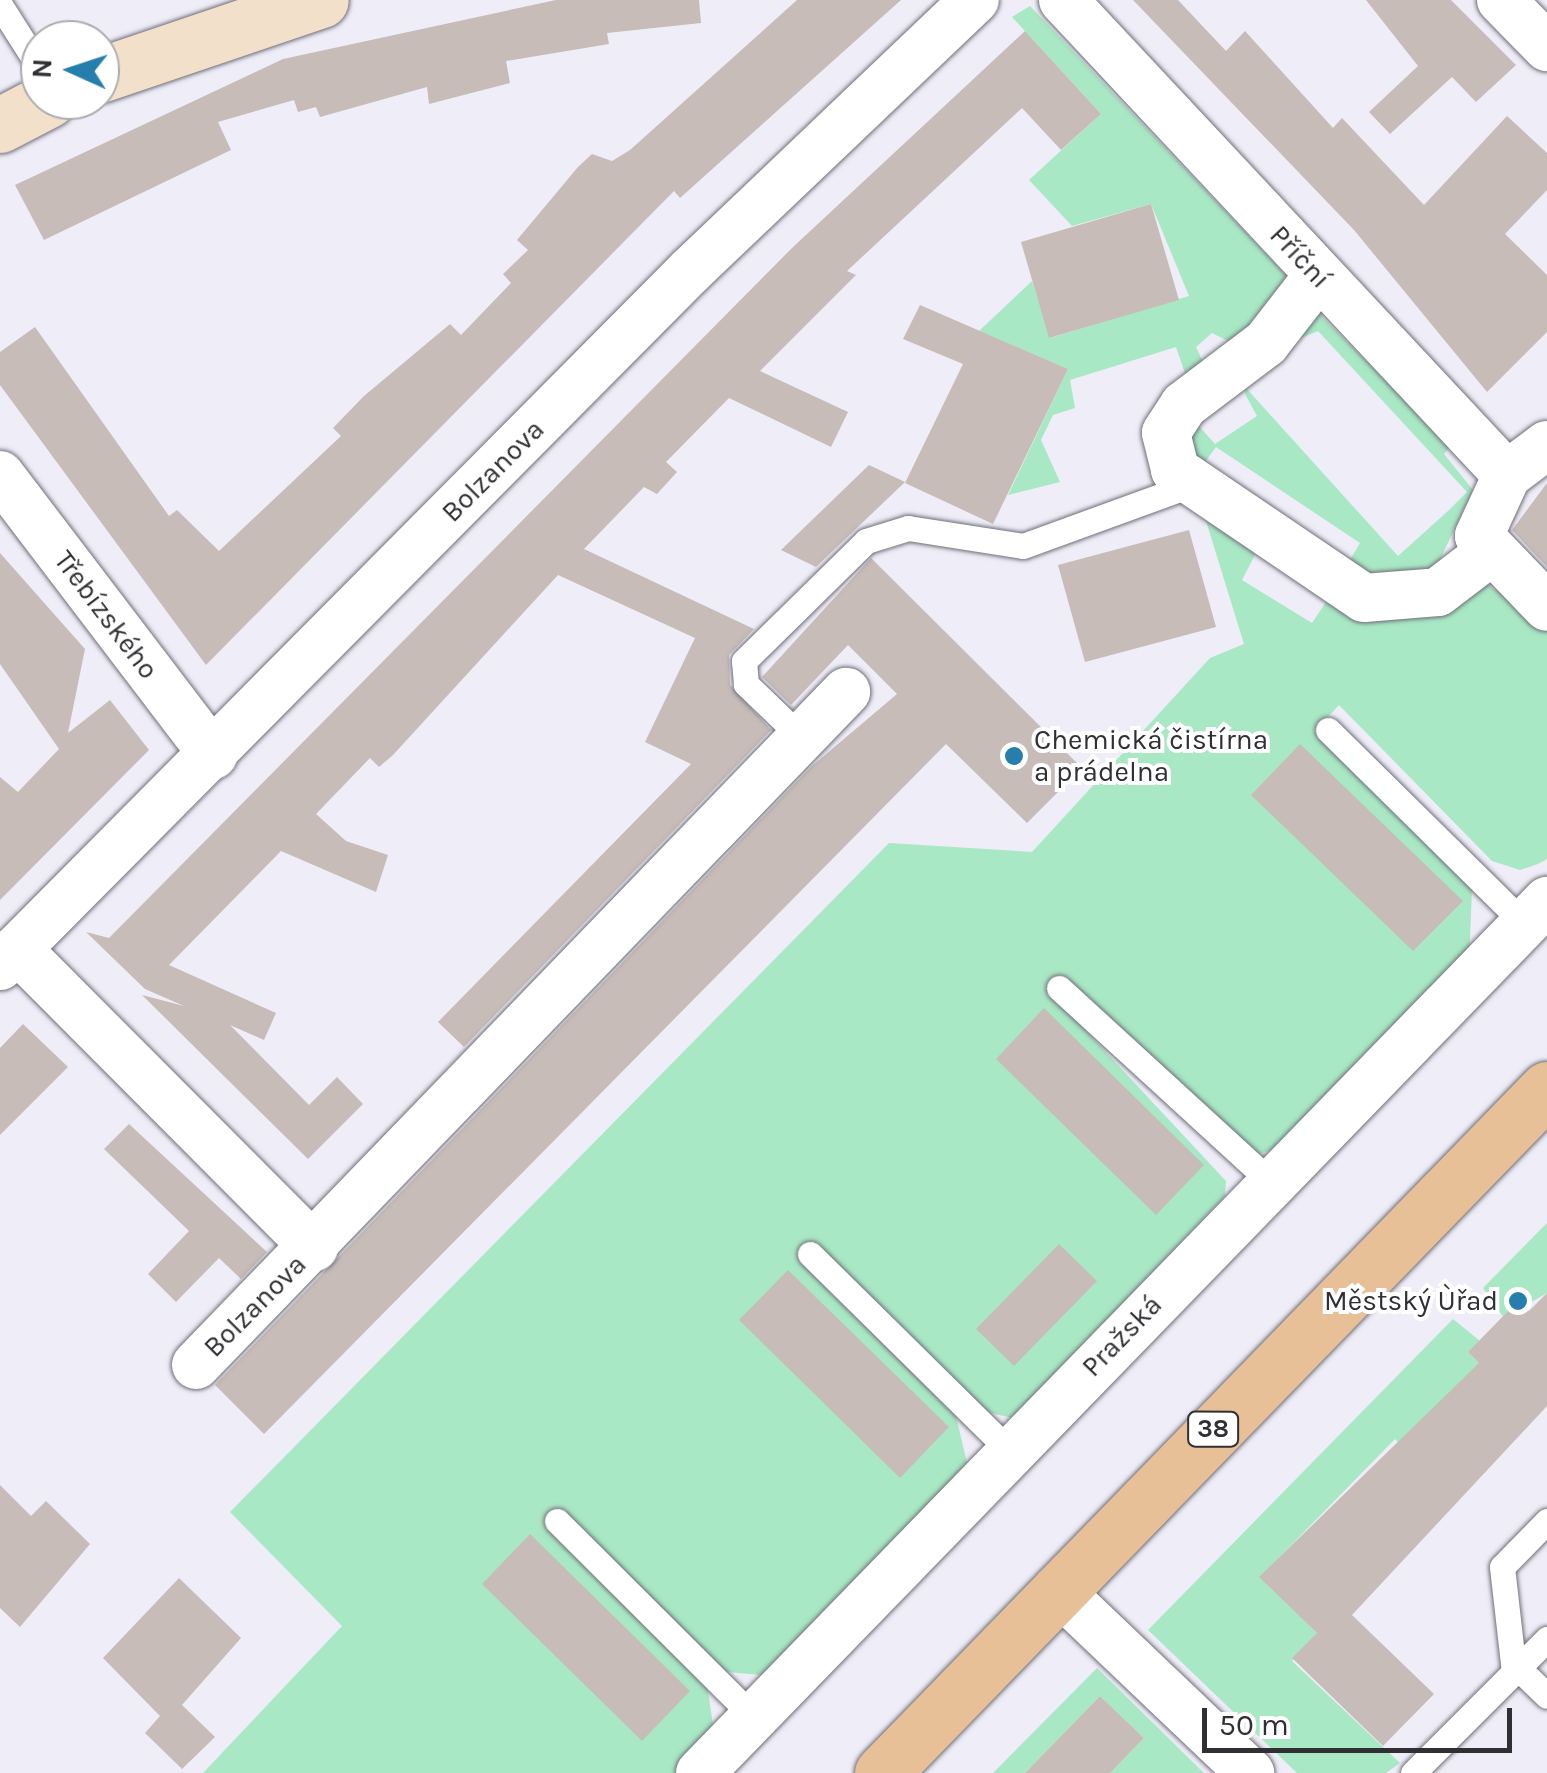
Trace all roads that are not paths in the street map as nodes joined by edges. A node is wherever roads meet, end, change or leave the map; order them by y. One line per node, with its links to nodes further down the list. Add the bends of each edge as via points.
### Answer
1 (321, 0): 8 (main road)
2 (975, 0): 19 (street, Bolzanova, via 690,270)
3 (1062, 0): 9 (street, Příční)
4 (1500, 0): 7 (street)
5 (0, 6): 6 (lane)
6 (20, 37)
7 (1547, 47)
8 (120, 68)
9 (1318, 276): 11 (street, Příční); 13 (street, via 1238,370 1184,405 1166,434)
10 (1547, 445): 11 (street)
11 (1507, 474): 14 (street, via 1479,536)
12 (0, 475): 19 (street, Třebízského)
13 (1188, 486): 14 (street, via 1364,598 1438,592); 18 (lane, via 1023,546 908,528 866,541 744,661 746,684)
14 (1488, 553): 15 (street)
15 (1547, 607)
16 (846, 692): 18 (street, Bolzanova)
17 (1328, 730): 20 (lane)
18 (804, 740): 25 (street, Bolzanova)
19 (212, 755): 21 (street, Bolzanova)
20 (1536, 914): 24 (street, Pražská)
21 (8, 958): 25 (street, Bolzanova)
22 (1059, 988): 24 (lane)
23 (1547, 1089): 31 (main road, 38)
24 (1271, 1182): 28 (street, Pražská)
25 (314, 1247): 27 (street, Bolzanova)
26 (810, 1254): 28 (lane)
27 (196, 1365)
28 (1010, 1450): 35 (street, Pražská)
29 (557, 1521): 35 (lane)
30 (1547, 1521): 33 (lane, via 1502,1567)
31 (1057, 1589): 37 (main road, 38); 38 (street)
32 (1547, 1639): 33 (lane)
33 (1513, 1663): 34 (lane); 39 (lane)
34 (1547, 1696)
35 (754, 1717): 36 (street, Pražská)
36 (700, 1773)
37 (882, 1773)
38 (1250, 1773)
39 (1413, 1773)

